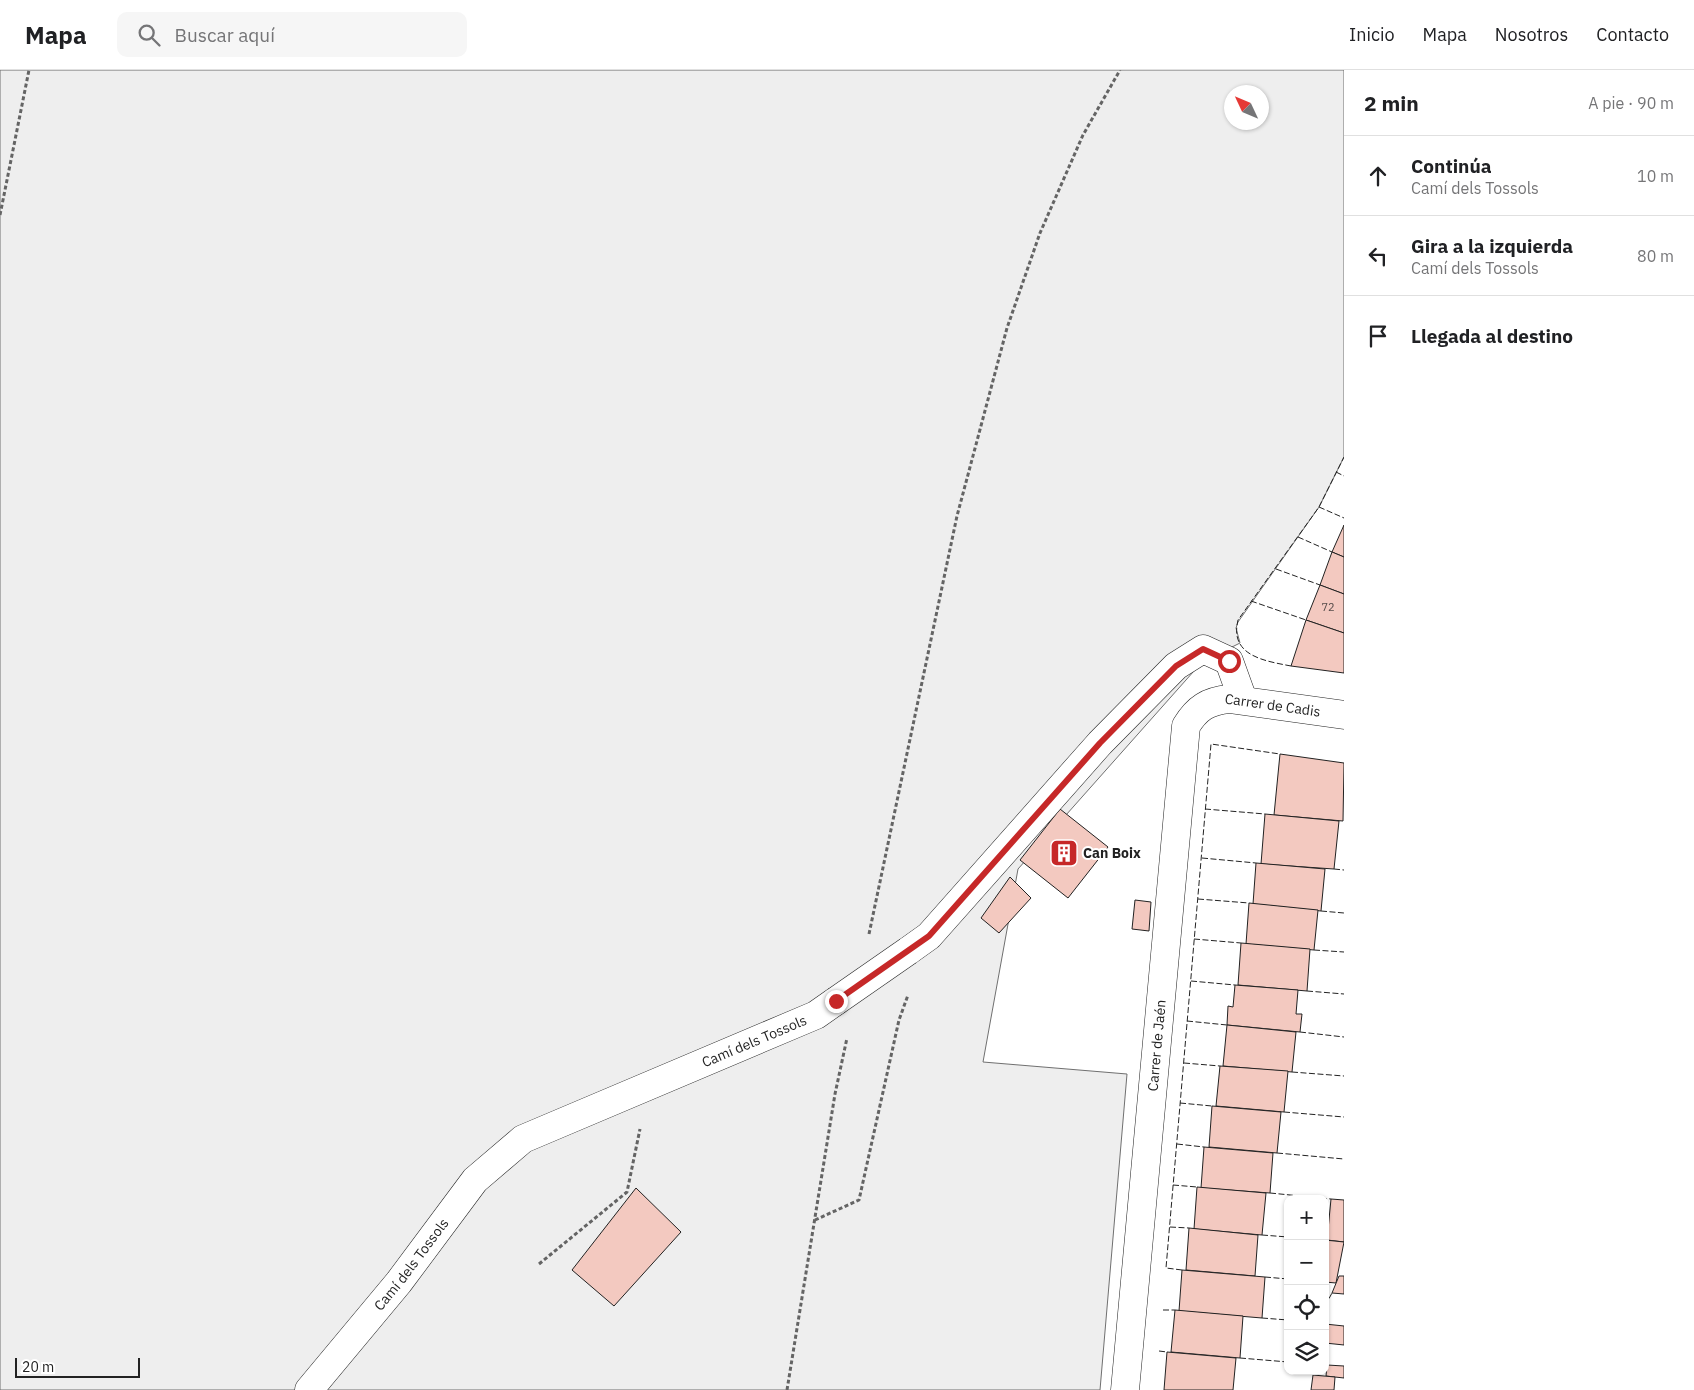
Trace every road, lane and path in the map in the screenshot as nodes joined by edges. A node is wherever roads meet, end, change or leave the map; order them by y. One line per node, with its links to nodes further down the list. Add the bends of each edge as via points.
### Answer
1 (29, 70): 3 (path)
2 (1120, 70): 7 (path, via 1083,135 1040,233 1006,328 957,516)
3 (0, 215)
4 (1242, 700): 5 (street, Carrer de Cadis, via 1214,700); 6 (street, Carrer de Cadis); 10 (street, Camí dels Tossols, bridge, via 1229,661 1203,649 1176,666 1100,743 929,936 816,1016)
5 (1203, 706): 15 (street, Carrer de Jaén, via 1186,726)
6 (1344, 715)
7 (868, 939)
8 (909, 992): 11 (path, via 899,1020 859,1200)
9 (847, 1036): 11 (path)
10 (648, 1086): 12 (path, via 627,1192); 13 (street, Camí dels Tossols, via 523,1139 475,1180 399,1282)
11 (815, 1220): 14 (path)
12 (539, 1264)
13 (309, 1390)
14 (788, 1390)
15 (1125, 1390)

